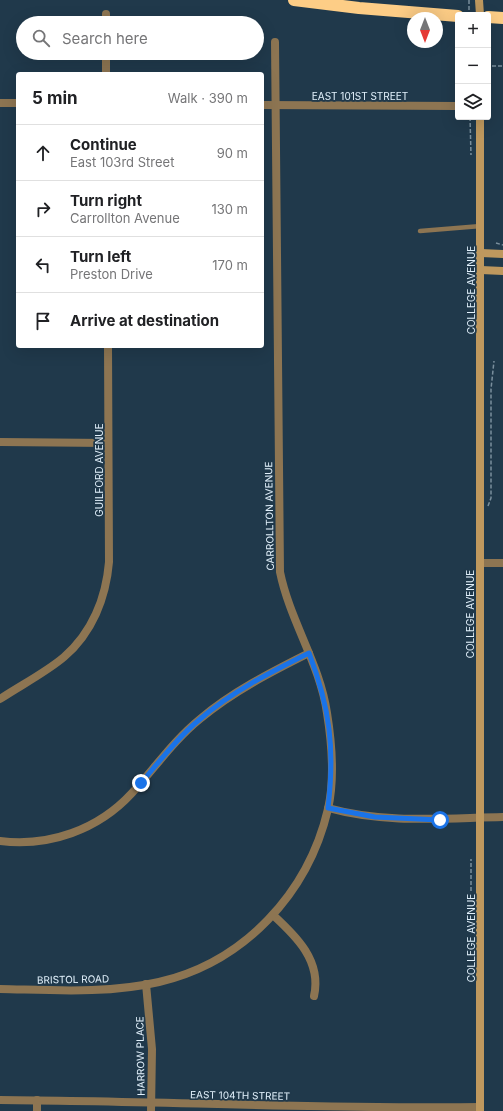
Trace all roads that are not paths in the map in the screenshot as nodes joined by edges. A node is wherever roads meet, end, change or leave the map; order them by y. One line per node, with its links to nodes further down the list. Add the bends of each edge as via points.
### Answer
1 (294, 0): 4 (highway)
2 (479, 0): 3 (main road)
3 (480, 12)
4 (455, 16)
5 (491, 17): 6 (highway)
6 (503, 18)
7 (275, 42): 13 (street, CARROLLTON AVENUE)
8 (106, 60): 9 (street)
9 (106, 72)
10 (0, 103): 11 (street)
11 (16, 103)
12 (264, 105): 13 (street, EAST 101ST STREET)
13 (276, 105): 14 (street, EAST 101ST STREET); 27 (street, CARROLLTON AVENUE, via 280,572 284,592)
14 (455, 106)
15 (480, 120): 16 (main road, COLLEGE AVENUE)
16 (481, 226): 17 (lane); 18 (main road, COLLEGE AVENUE)
17 (420, 231)
18 (481, 253): 19 (main road); 20 (main road, COLLEGE AVENUE)
19 (503, 254)
20 (481, 270): 21 (main road); 25 (main road, COLLEGE AVENUE)
21 (503, 271)
22 (108, 348): 24 (street, GUILFORD AVENUE)
23 (0, 442): 24 (street)
24 (108, 443): 28 (street, GUILFORD AVENUE, via 109,562 104,593 92,622 72,650)
25 (480, 563): 26 (street); 31 (main road, COLLEGE AVENUE)
26 (503, 563)
27 (309, 653): 29 (street, CARROLLTON AVENUE, via 320,683 329,725 332,772); 32 (street, via 236,692 198,720 123,802 94,824 55,839 34,842)
28 (0, 699)
29 (328, 808): 31 (street, via 358,815 399,819); 33 (street, CARROLLTON AVENUE, via 312,857 295,887)
30 (503, 817): 31 (street)
31 (480, 818): 42 (main road, COLLEGE AVENUE)
32 (0, 841)
33 (273, 915): 34 (street, CARROLLTON AVENUE, via 242,943 220,958 194,971); 36 (street, via 308,953 313,966)
34 (146, 984): 35 (street, BRISTOL ROAD, via 94,990); 39 (street, HARROW PLACE, via 152,1049)
35 (0, 989)
36 (314, 996)
37 (0, 1100): 38 (street, EAST 104TH STREET)
38 (37, 1100): 39 (street, EAST 104TH STREET); 43 (street)
39 (151, 1107): 40 (street, EAST 104TH STREET)
40 (265, 1109): 41 (street, EAST 104TH STREET)
41 (415, 1109): 42 (street, EAST 104TH STREET)
42 (480, 1109)
43 (38, 1111)

